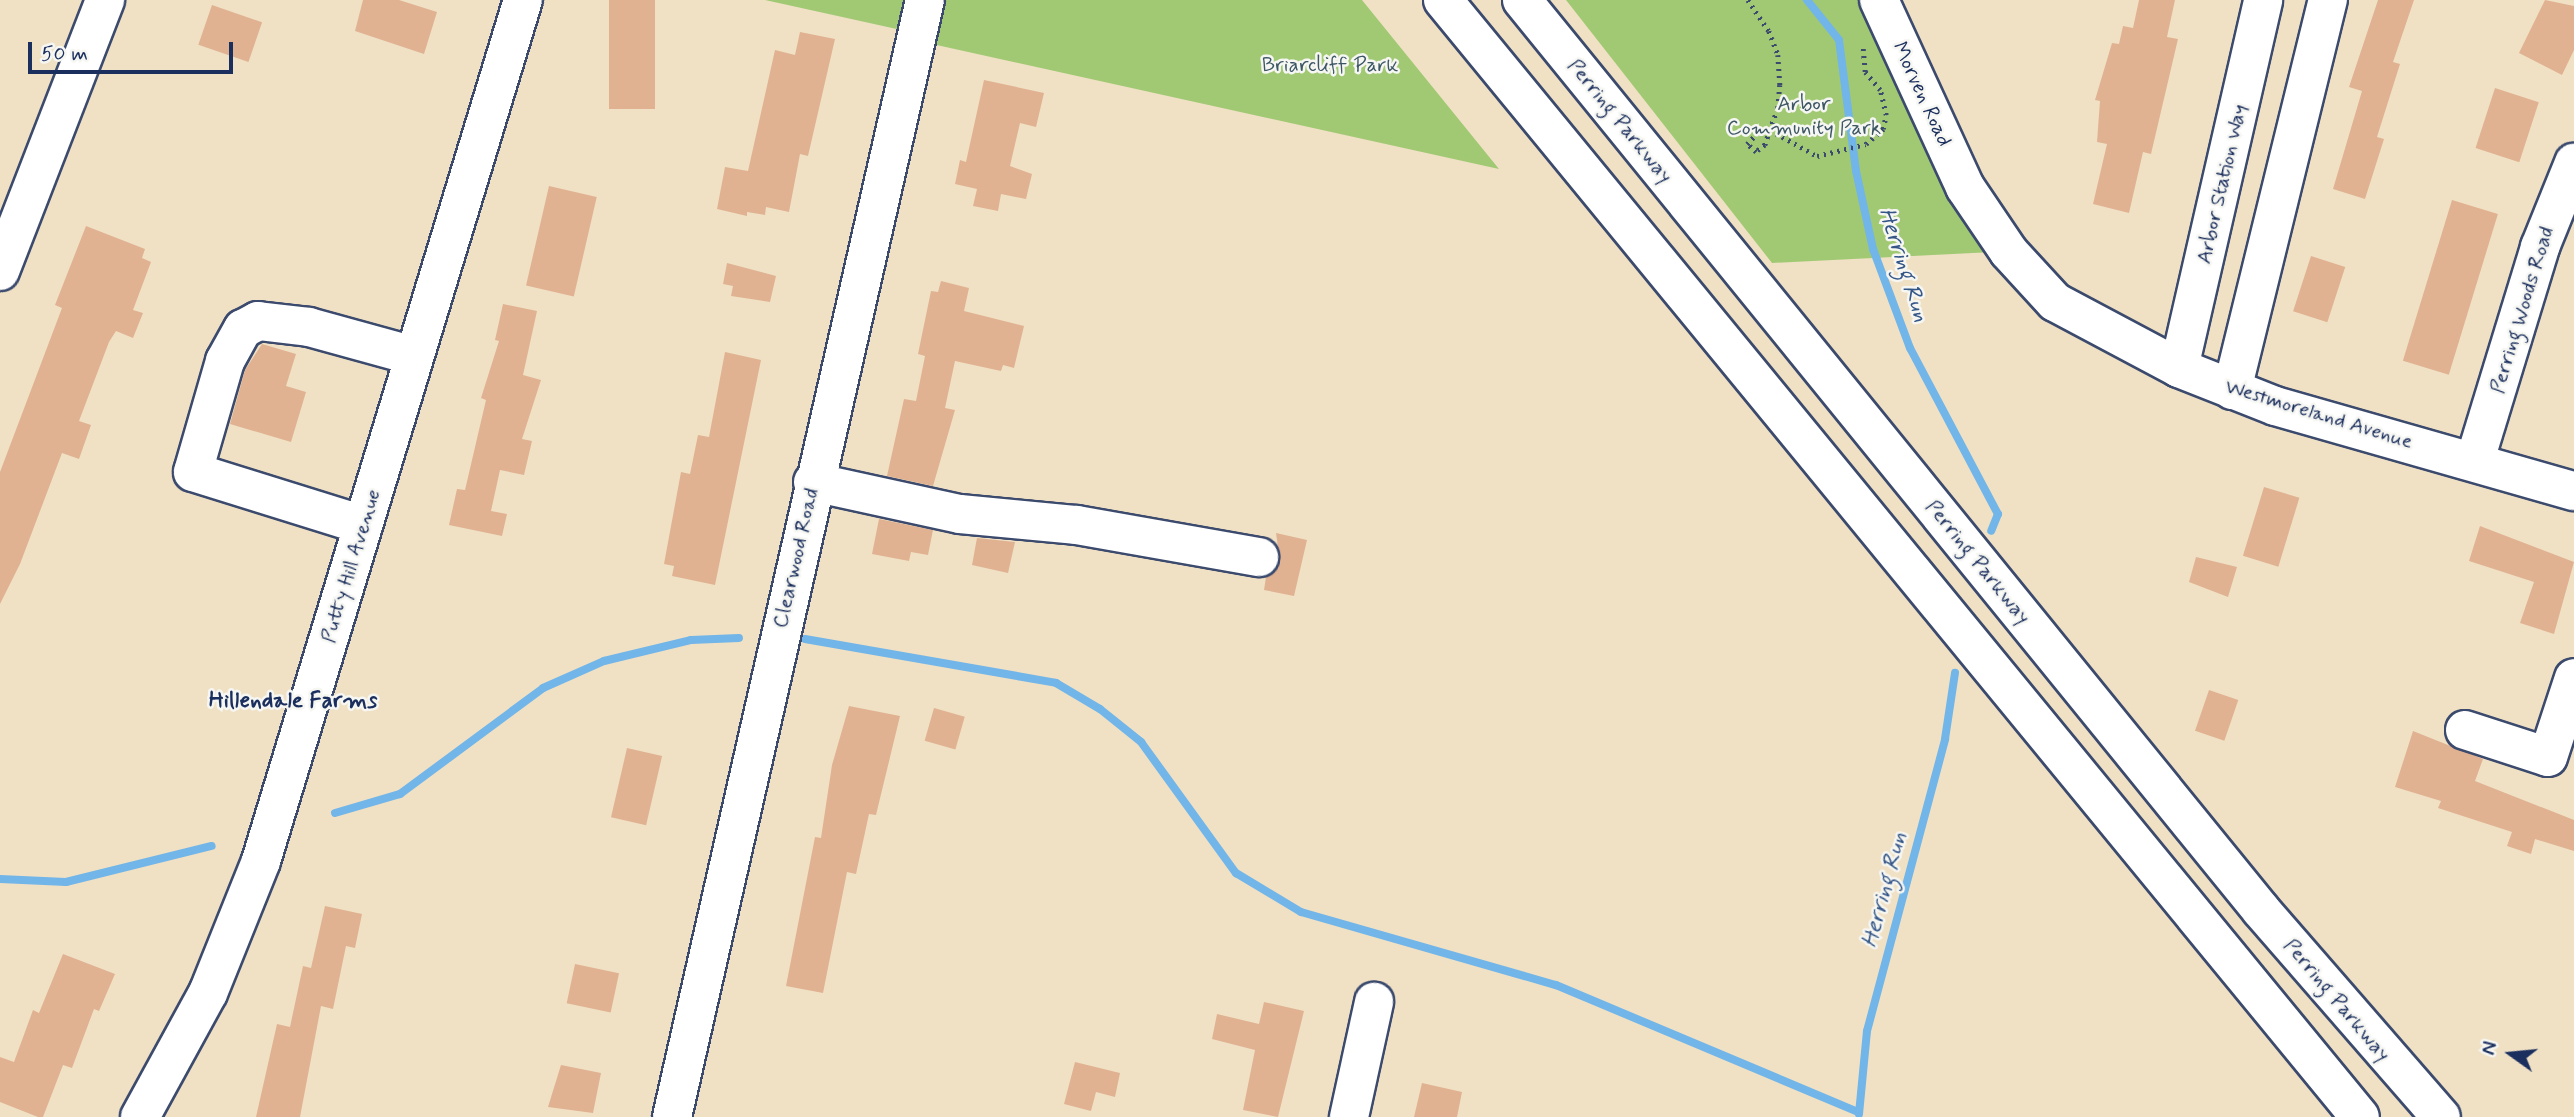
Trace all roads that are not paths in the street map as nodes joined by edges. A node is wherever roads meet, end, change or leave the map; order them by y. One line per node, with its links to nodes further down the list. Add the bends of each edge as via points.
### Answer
1 (105, 0): 11 (street)
2 (523, 0): 12 (street, Putty Hill Avenue)
3 (925, 0): 16 (street, Clearwood Road)
4 (1443, 0): 26 (street)
5 (1522, 0): 27 (street, Perring Parkway, via 2260,910)
6 (1879, 0): 10 (street, Morven Road)
7 (2263, 0): 13 (street, Arbor Station Way)
8 (2328, 0): 14 (street)
9 (2574, 163): 15 (street, Perring Woods Road, via 2540,247)
10 (1965, 187): 13 (street, Westmoreland Avenue, via 2010,252 2055,302)
11 (0, 271)
12 (414, 356): 18 (street, Putty Hill Avenue); 18 (street, via 309,327 258,321 243,329 225,361 193,472)
13 (2179, 368): 14 (street, Westmoreland Avenue)
14 (2232, 390): 15 (street, Westmoreland Avenue)
15 (2475, 460): 17 (street, Westmoreland Avenue)
16 (813, 482): 19 (street, via 960,514 1077,525); 24 (street, Clearwood Road)
17 (2574, 491)
18 (363, 525): 23 (street, Putty Hill Avenue, via 244,909 208,993)
19 (1259, 557)
20 (2574, 678): 21 (street, via 2548,757)
21 (2465, 730)
22 (1374, 1002): 25 (street)
23 (140, 1117)
24 (672, 1117)
25 (1349, 1117)
26 (2360, 1117)
27 (2441, 1117)

